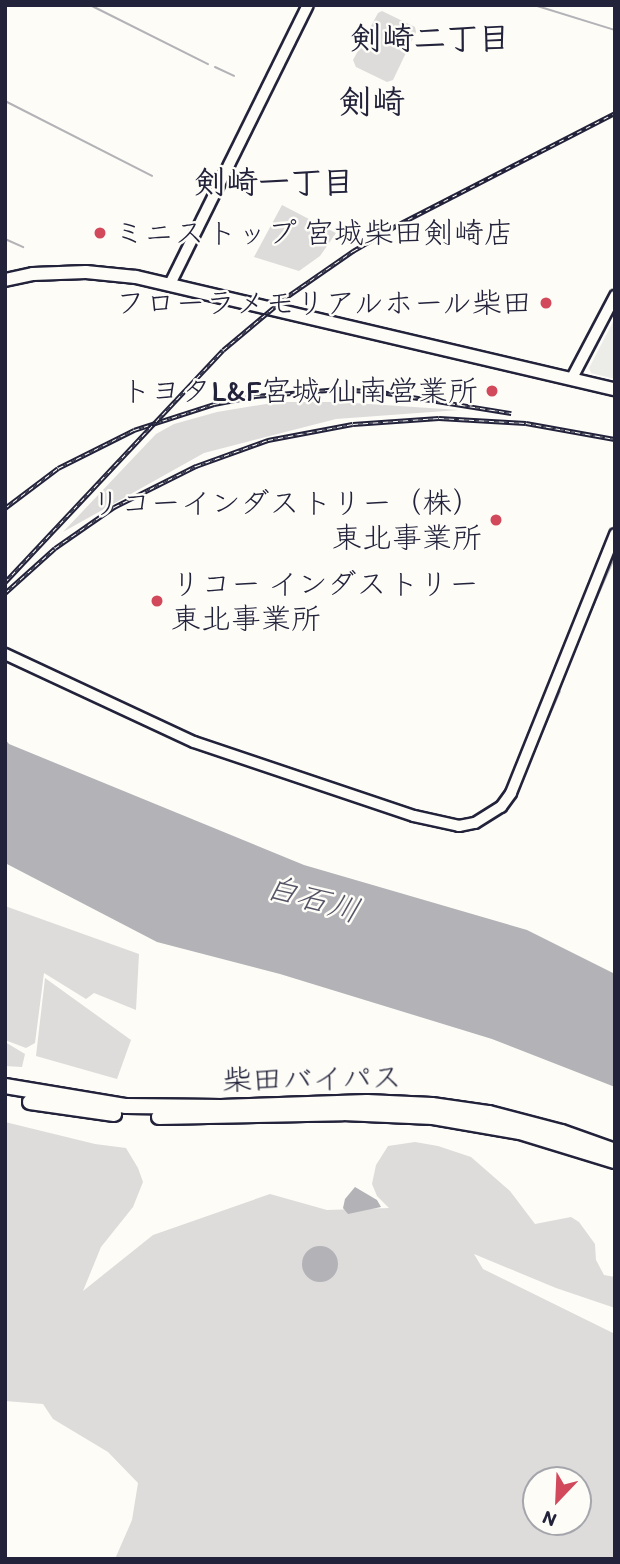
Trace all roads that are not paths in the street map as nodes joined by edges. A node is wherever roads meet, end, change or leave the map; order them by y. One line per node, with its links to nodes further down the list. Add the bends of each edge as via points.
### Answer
1 (308, 5): 3 (street)
2 (5, 280): 3 (main road, via 86,272)
3 (170, 284): 5 (main road)
4 (615, 296): 5 (street)
5 (572, 379): 6 (main road)
6 (615, 389)
7 (615, 534): 8 (street, via 511,793 489,817 467,825 414,816 194,742)
8 (5, 654)
9 (10, 1092): 10 (highway, 柴田バイパス, via 135,1106 432,1105 513,1119); 11 (highway, 柴田バイパス, via 81,1111 142,1116 343,1113 433,1117 520,1132)
10 (615, 1151)
11 (615, 1161)

